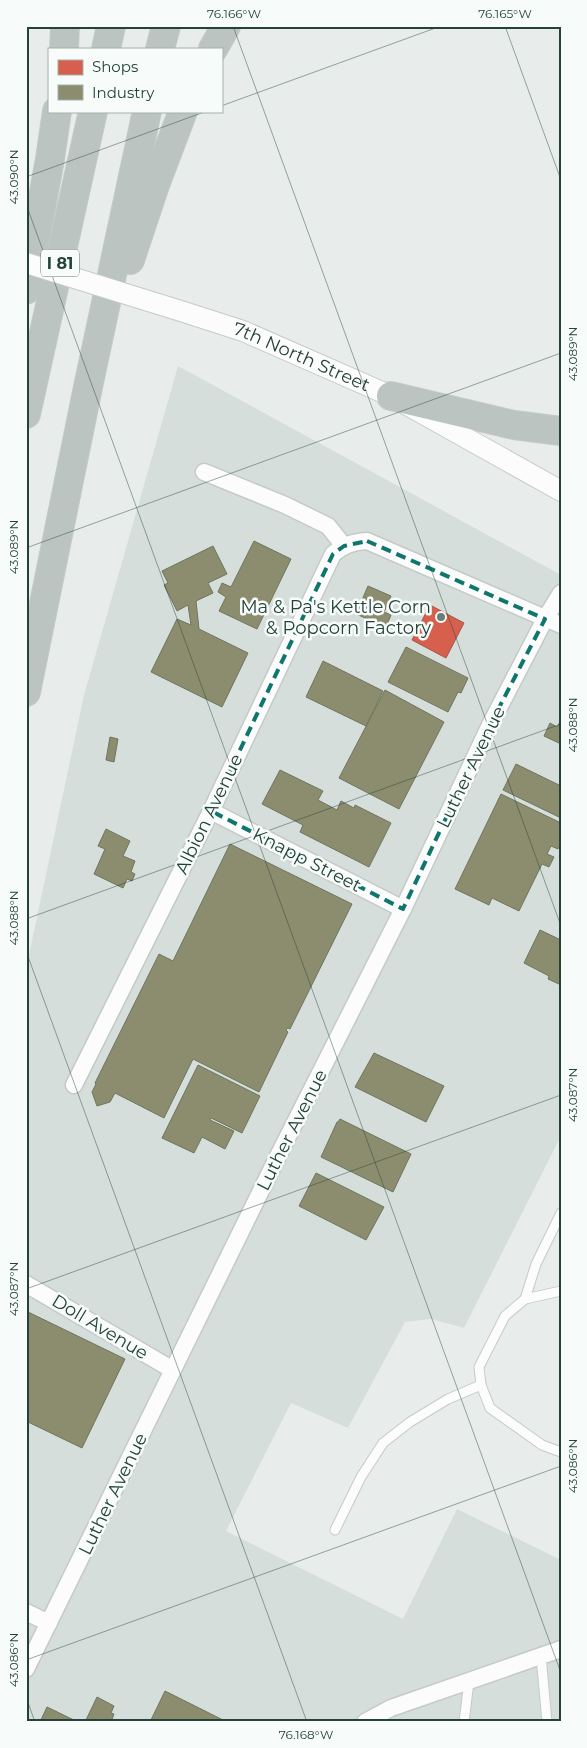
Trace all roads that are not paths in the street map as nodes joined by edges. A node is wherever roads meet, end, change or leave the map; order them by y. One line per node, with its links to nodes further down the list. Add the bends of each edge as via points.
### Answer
1 (65, 26): 5 (highway)
2 (111, 26): 6 (highway)
3 (166, 26): 7 (highway)
4 (226, 26): 8 (highway)
5 (64, 48)
6 (106, 48)
7 (160, 48)
8 (214, 48)
9 (57, 112): 14 (highway)
10 (93, 112): 17 (highway, I 81)
11 (147, 112): 15 (highway)
12 (182, 112): 15 (highway)
13 (26, 263): 16 (street, 7th North Street, bridge, via 243,331)
14 (26, 290)
15 (88, 387): 25 (highway)
16 (391, 396): 18 (highway, via 514,424); 20 (street, 7th North Street)
17 (26, 414)
18 (561, 431)
19 (204, 472): 21 (street, via 328,526)
20 (561, 491)
21 (344, 546): 23 (street, via 354,541 367,541); 26 (street, Albion Avenue, via 333,554)
22 (561, 593): 23 (street, Luther Avenue)
23 (545, 619): 24 (street); 27 (street, Luther Avenue, via 490,725)
24 (561, 626)
25 (26, 692)
26 (211, 811): 27 (street, Knapp Street); 28 (street, Albion Avenue)
27 (403, 909): 33 (street, Luther Avenue)
28 (74, 1085)
29 (561, 1212): 32 (lane, via 536,1264)
30 (26, 1284): 33 (street, Doll Avenue)
31 (561, 1291): 32 (lane)
32 (525, 1299): 34 (lane, via 506,1316 479,1367)
33 (173, 1370): 38 (street, Luther Avenue)
34 (481, 1385): 35 (lane, via 490,1408 542,1445); 36 (lane, via 448,1399 383,1443 361,1477)
35 (561, 1452)
36 (335, 1530)
37 (26, 1612): 38 (street)
38 (49, 1623): 41 (street, Luther Avenue)
39 (561, 1649): 40 (street)
40 (541, 1656): 42 (street); 45 (lane)
41 (26, 1669)
42 (469, 1681): 43 (street, via 391,1708); 44 (lane)
43 (365, 1722)
44 (464, 1722)
45 (547, 1722)

